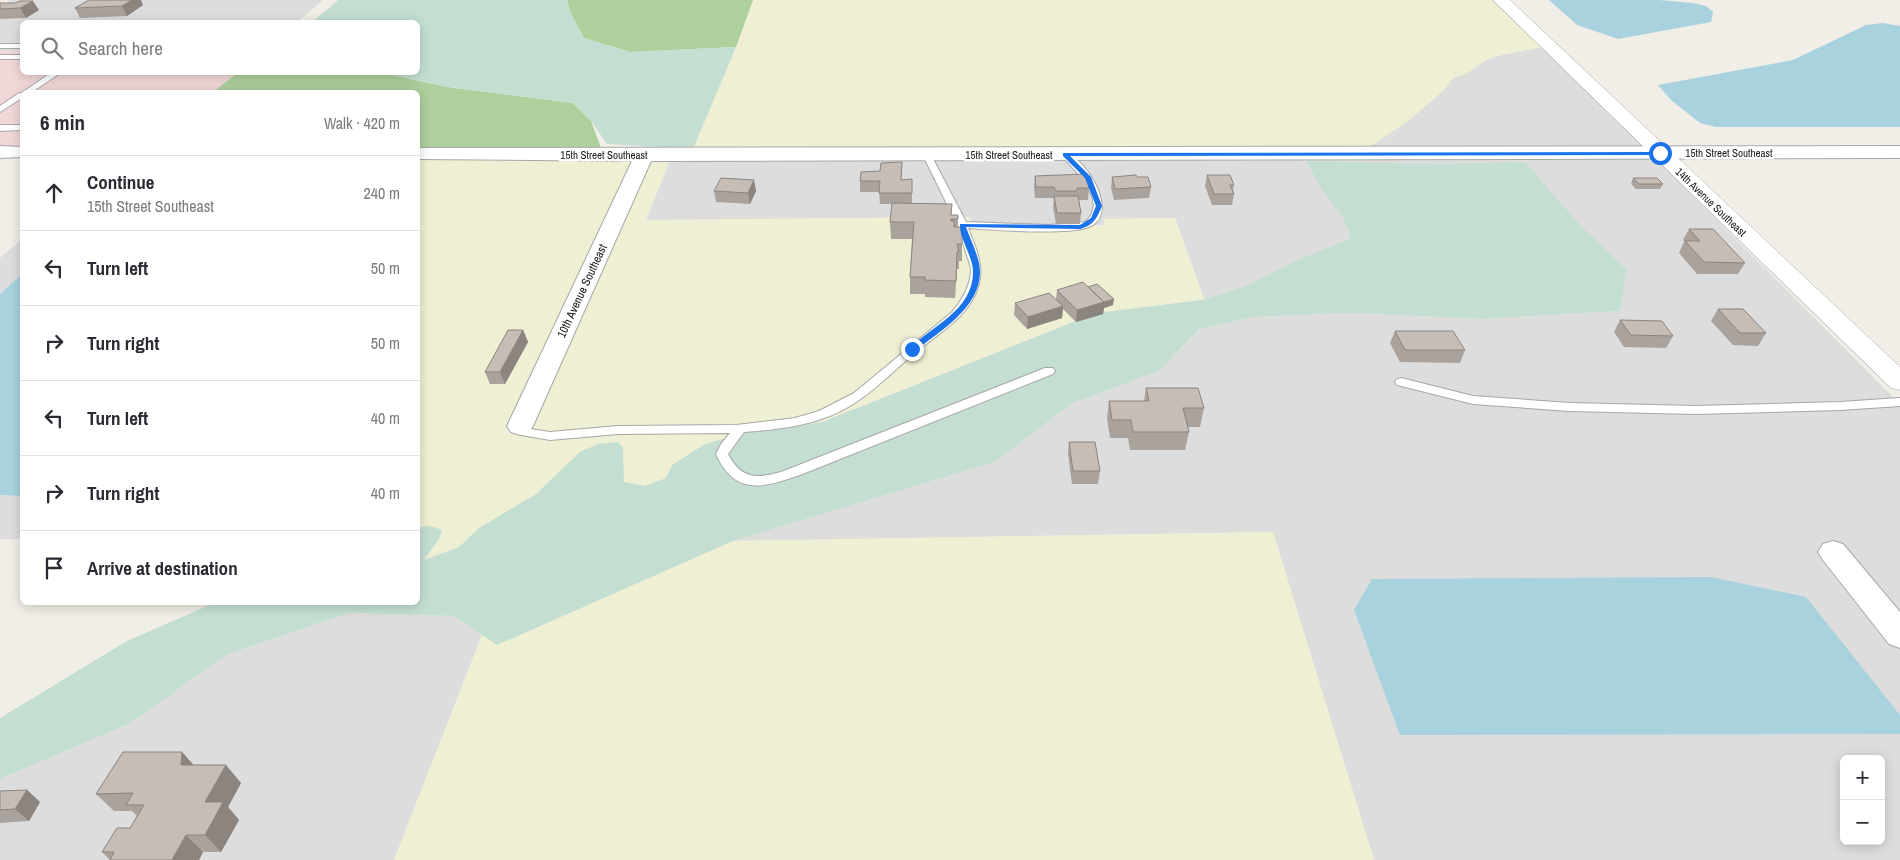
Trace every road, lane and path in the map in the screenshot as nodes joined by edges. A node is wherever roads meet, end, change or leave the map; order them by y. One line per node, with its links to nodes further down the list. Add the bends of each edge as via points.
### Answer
1 (1501, 0): 16 (street, 14th Avenue Southeast)
2 (0, 46): 3 (lane)
3 (20, 46)
4 (0, 57): 5 (lane)
5 (20, 57)
6 (53, 75): 7 (lane)
7 (30, 90)
8 (20, 97): 10 (lane)
9 (20, 107): 10 (lane)
10 (2, 108)
11 (0, 128): 12 (lane)
12 (20, 128)
13 (0, 152): 14 (street)
14 (20, 152)
15 (1900, 152): 16 (street, 15th Street Southeast)
16 (1660, 153): 19 (street, 15th Street Southeast); 24 (street, 14th Avenue Southeast)
17 (420, 154): 20 (street, 15th Street Southeast)
18 (927, 155): 19 (street, 15th Street Southeast); 20 (street, 15th Street Southeast); 21 (lane)
19 (1065, 155): 21 (lane, via 1088,177 1095,193 1099,206 1088,225)
20 (644, 156): 26 (street, 10th Avenue Southeast)
21 (962, 226): 27 (lane, via 977,272 971,294 956,315 848,402 816,416 768,426)
22 (1049, 371): 27 (lane, via 763,482 737,475 722,454)
23 (1400, 382): 25 (lane, via 1473,400 1569,407 1696,410)
24 (1900, 382)
25 (1900, 402)
26 (520, 426): 27 (lane, via 529,435 545,436 619,430)
27 (742, 427)
28 (1833, 552): 29 (street)
29 (1900, 635)

